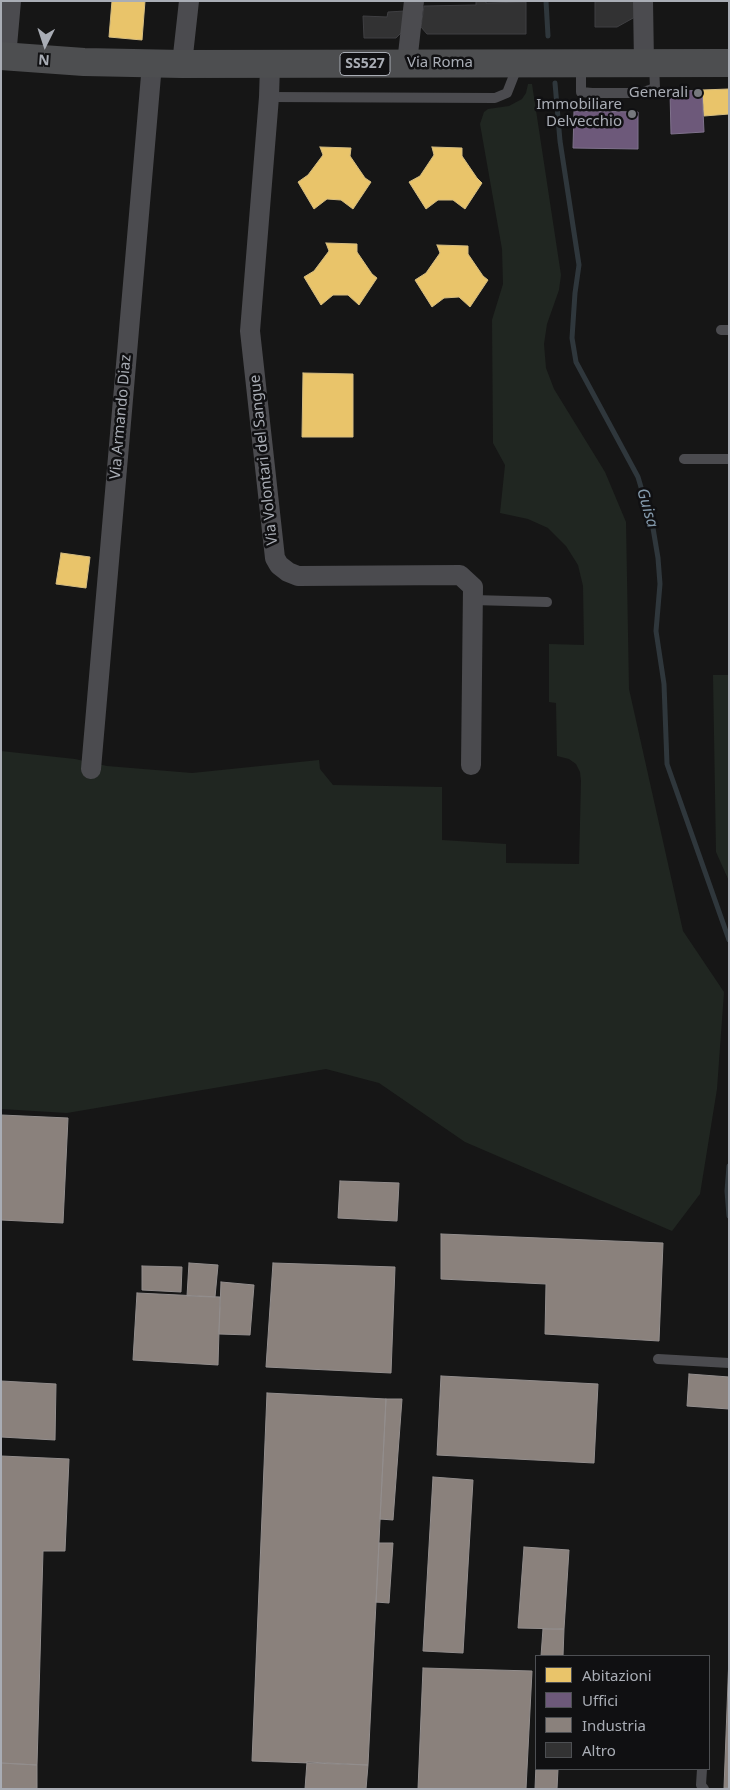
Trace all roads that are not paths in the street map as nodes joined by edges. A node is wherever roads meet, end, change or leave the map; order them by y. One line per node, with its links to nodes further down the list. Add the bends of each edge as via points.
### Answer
1 (11, 1): 5 (street)
2 (189, 1): 11 (street)
3 (414, 1): 6 (street)
4 (643, 1): 8 (street)
5 (3, 56): 10 (main road, Via Roma / SS527)
6 (407, 63): 7 (main road, Via Roma / SS527); 12 (main road, Via Roma / SS527)
7 (518, 63): 8 (main road, Via Roma / SS527); 13 (lane, via 507,93 495,98)
8 (649, 63): 9 (main road, Via Roma / SS527)
9 (729, 63)
10 (152, 64): 11 (main road, Via Roma / SS527); 19 (street, Via Armando Diaz)
11 (182, 64): 12 (main road, Via Roma / SS527)
12 (270, 65): 13 (street, Via Volontari del Sangue)
13 (269, 97): 16 (street, Via Volontari del Sangue, via 250,331 275,558 288,572 298,576 460,575 473,587)
14 (684, 459): 15 (lane)
15 (729, 459)
16 (473, 600): 17 (lane); 18 (street, Via Volontari del Sangue)
17 (547, 602)
18 (471, 765)
19 (91, 769)
20 (658, 1359): 21 (lane)
21 (729, 1363)
22 (702, 1770): 23 (lane, via 701,1785)
23 (704, 1789)

